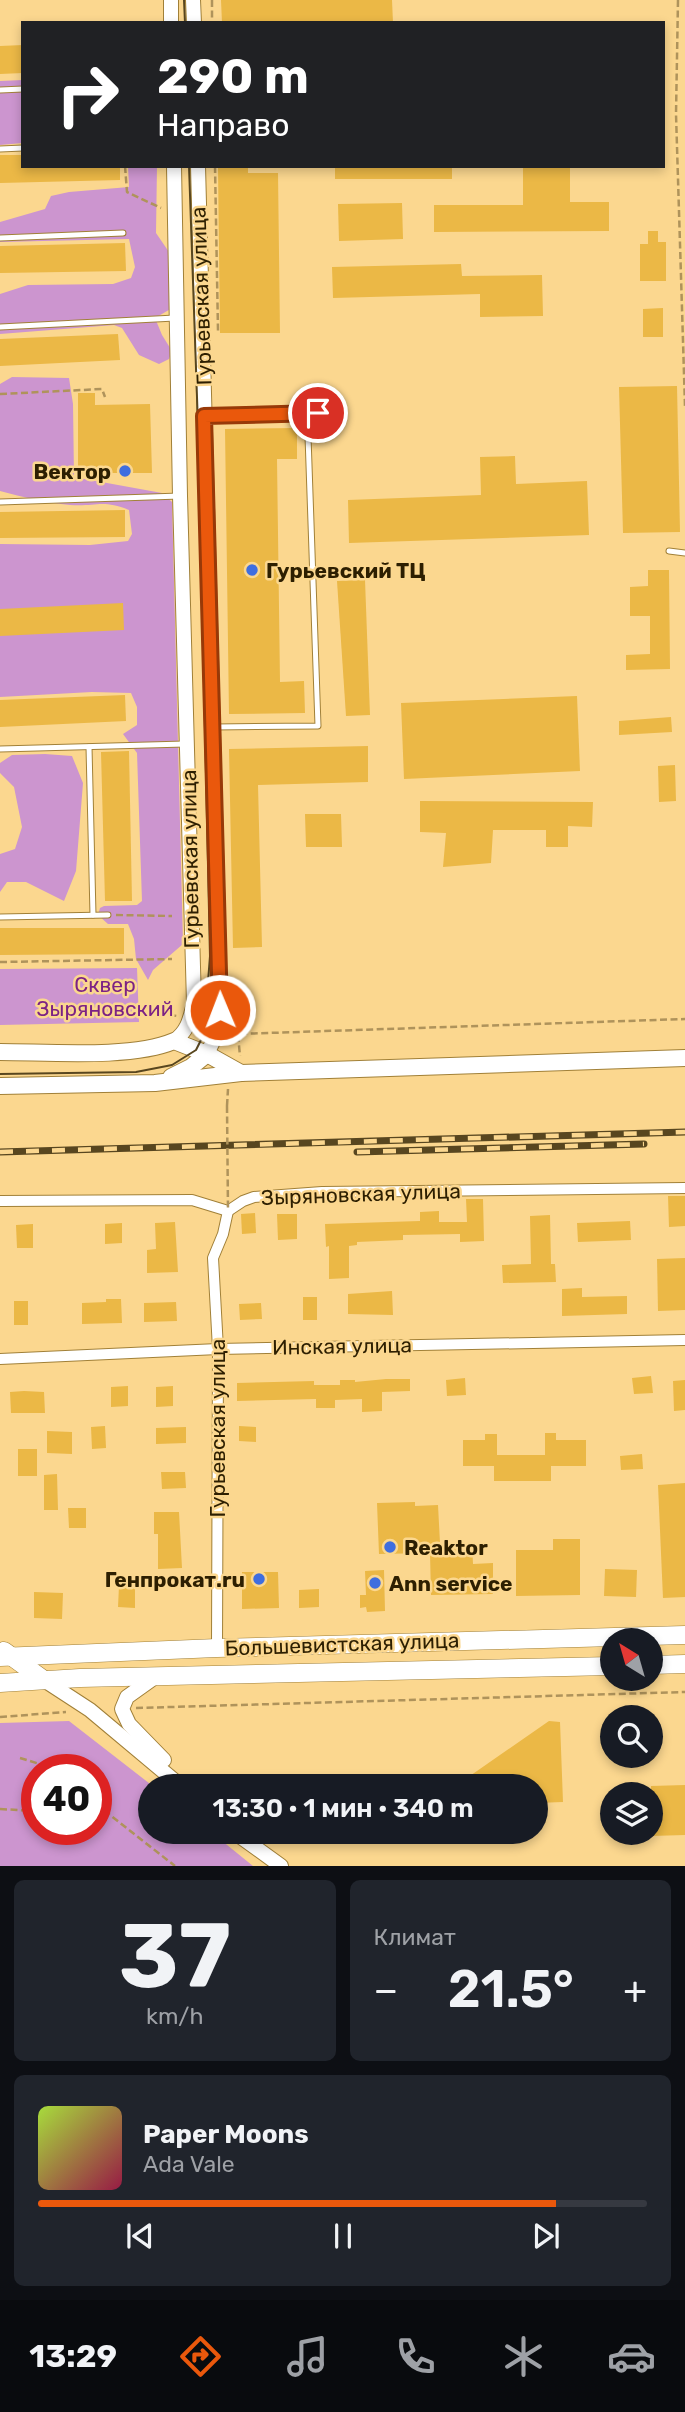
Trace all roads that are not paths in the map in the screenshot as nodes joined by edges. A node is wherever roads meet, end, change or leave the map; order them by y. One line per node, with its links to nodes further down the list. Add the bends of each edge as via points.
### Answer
1 (170, 0): 3 (street)
2 (193, 0): 4 (street)
3 (171, 21)
4 (194, 21)
5 (21, 89): 6 (lane)
6 (0, 90)
7 (21, 148): 8 (lane)
8 (0, 149)
9 (174, 168): 13 (street, Гурьевская улица)
10 (198, 168): 16 (street, Гурьевская улица)
11 (123, 233): 12 (lane)
12 (0, 238)
13 (177, 318): 14 (lane); 18 (street, Гурьевская улица)
14 (0, 327)
15 (318, 413): 16 (lane)
16 (204, 416): 22 (street, Гурьевская улица)
17 (308, 436): 22 (lane, via 318,726)
18 (180, 496): 19 (lane); 23 (street, Гурьевская улица)
19 (0, 502)
20 (669, 551): 21 (lane)
21 (685, 554)
22 (213, 727): 31 (street, Гурьевская улица, via 220,1000)
23 (188, 744): 24 (lane); 29 (street, Гурьевская улица, via 194,1003 183,1035)
24 (89, 747): 25 (lane); 26 (lane)
25 (0, 750)
26 (93, 915): 27 (lane); 28 (lane)
27 (108, 915)
28 (0, 917)
29 (174, 1041): 30 (main road, via 117,1052); 31 (main road)
30 (0, 1052)
31 (207, 1054): 33 (main road); 34 (main road, via 191,1067)
32 (685, 1058): 33 (main road)
33 (242, 1073): 34 (main road)
34 (155, 1083): 35 (main road)
35 (0, 1086)
36 (685, 1188): 38 (street, Зыряновская улица, via 322,1192 254,1197)
37 (0, 1201): 38 (street, via 192,1199)
38 (228, 1211): 40 (street, Гурьевская улица, via 213,1258)
39 (685, 1340): 40 (street, Инская улица)
40 (218, 1349): 41 (street, Инская улица); 43 (street, Гурьевская улица)
41 (0, 1359)
42 (685, 1635): 43 (main road, Большевистская улица)
43 (217, 1648): 44 (main road, Большевистская улица)
44 (4, 1654): 49 (main road)
45 (685, 1664): 46 (main road)
46 (663, 1665)
47 (600, 1666): 48 (main road, Большевистская улица)
48 (155, 1676): 49 (main road, Большевистская улица); 52 (street, via 127,1697 122,1709 129,1724)
49 (44, 1680): 50 (main road, Большевистская улица); 51 (street, via 90,1710)
50 (0, 1683)
51 (166, 1774)
52 (179, 1774)
53 (251, 1844): 54 (street)
54 (281, 1866)

